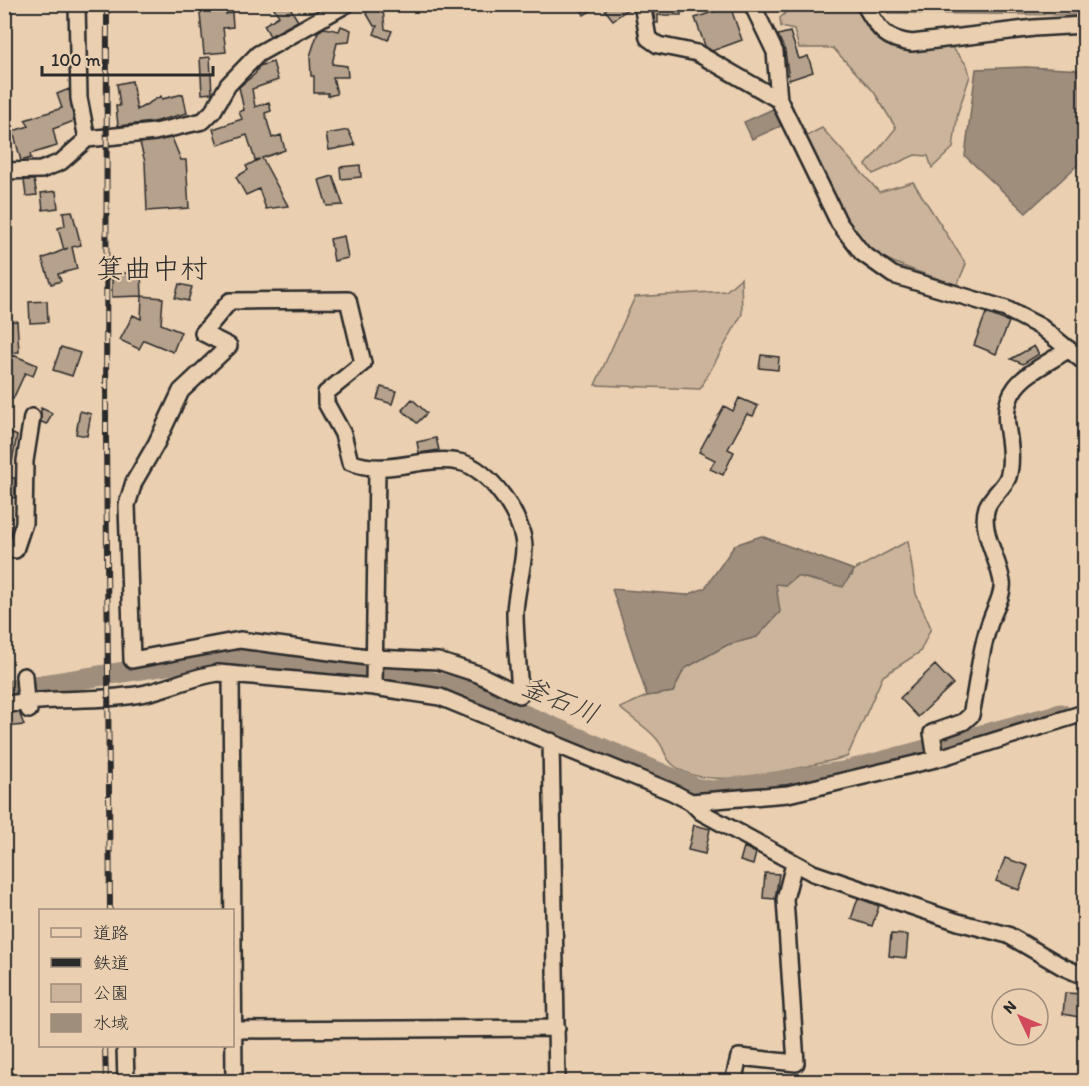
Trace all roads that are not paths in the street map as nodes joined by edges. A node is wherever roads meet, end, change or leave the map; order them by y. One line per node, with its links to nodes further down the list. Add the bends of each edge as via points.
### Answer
1 (77, 4): 8 (street, via 79,98)
2 (347, 4): 8 (street, via 258,54 228,85 203,121 155,132)
3 (642, 4): 7 (street, via 648,38 658,45 697,53)
4 (752, 4): 7 (street, via 775,52)
5 (864, 4): 6 (street, via 882,32 894,40 912,43)
6 (1084, 25)
7 (779, 100): 10 (street, via 839,223 862,253 893,275 1006,309 1041,327)
8 (87, 139): 9 (street, via 61,162 41,170)
9 (4, 171)
10 (1069, 348): 11 (street); 24 (street, via 1032,371 1010,394 1005,408 1008,478 992,497 986,521 1003,583 987,629 971,715 963,722 932,733)
11 (1084, 362)
12 (32, 417): 14 (street, via 25,461 24,523)
13 (377, 470): 15 (street); 15 (street, via 461,462 483,474 505,496 524,547 515,614 520,695 478,674 438,661); 15 (street, via 350,462 343,434 326,403 327,393 363,363 348,300 230,301 202,333 229,346 181,391 134,482 127,505 132,660 240,640)
14 (15, 550)
15 (375, 660): 18 (street)
16 (231, 674): 18 (street); 19 (street, via 195,676 131,695); 27 (street)
17 (25, 677): 19 (street)
18 (374, 683): 23 (street, via 440,697)
19 (26, 699): 20 (street); 21 (street, via 29,710)
20 (4, 704)
21 (84, 707)
22 (1084, 713): 24 (street)
23 (551, 741): 25 (street); 29 (street)
24 (936, 759): 25 (street, via 788,794)
25 (692, 802): 26 (street, via 701,812)
26 (794, 864): 28 (street, via 839,884 1008,935); 36 (street, via 785,899 796,1063 739,1058)
27 (232, 909)
28 (1084, 976)
29 (557, 1029): 30 (street); 35 (street)
30 (234, 1030)
31 (125, 1047): 33 (street)
32 (233, 1047): 34 (street)
33 (126, 1082)
34 (234, 1082)
35 (557, 1082)
36 (733, 1082)

